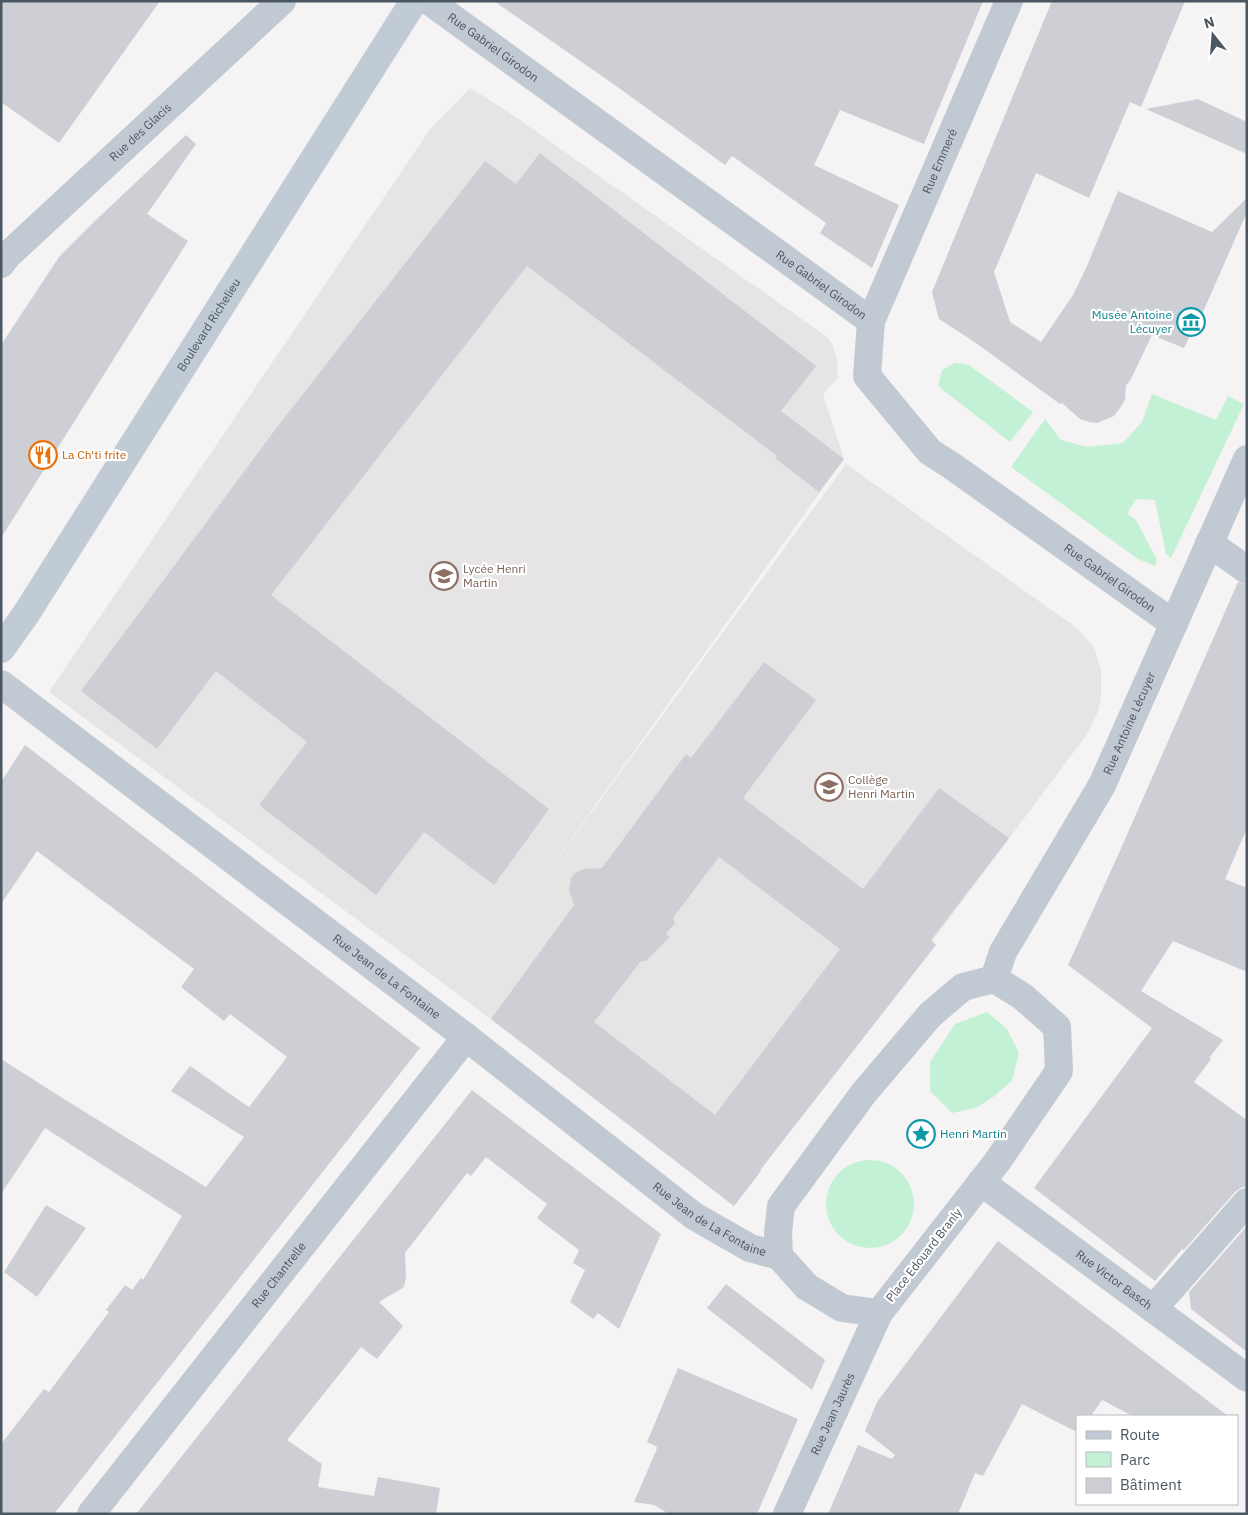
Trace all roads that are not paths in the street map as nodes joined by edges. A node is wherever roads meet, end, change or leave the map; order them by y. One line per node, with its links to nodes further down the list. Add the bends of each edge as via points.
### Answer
1 (282, 1): 5 (street, Rue des Glacis, via 8,254)
2 (414, 1): 11 (main road, Boulevard Richelieu)
3 (429, 1): 6 (street, Rue Gabriel Girodon)
4 (1009, 1): 6 (street, Rue Emmeré)
5 (1, 264)
6 (871, 321): 10 (street, Rue Gabriel Girodon, via 867,376 930,452)
7 (1247, 459): 8 (street, Rue Antoine Lécuyer)
8 (1209, 543): 9 (street); 10 (street, Rue Antoine Lécuyer)
9 (1247, 570)
10 (1174, 624): 13 (street, Rue Antoine Lécuyer, via 1102,785 1003,952)
11 (1, 649)
12 (1, 684): 14 (street, Rue Jean de La Fontaine)
13 (994, 979): 15 (street, Place Edouard Branly, via 1022,996 1057,1027 1059,1072); 17 (street, via 963,986 930,1015 863,1094 781,1206)
14 (466, 1037): 17 (street, Rue Jean de La Fontaine, via 694,1216 750,1248); 21 (street, Rue Chantrelle)
15 (981, 1182): 18 (street, Rue Victor Basch); 19 (street, Place Edouard Branly)
16 (1247, 1202): 18 (street)
17 (779, 1256): 19 (street, Place Edouard Branly, via 807,1287 842,1308)
18 (1153, 1309): 20 (street, Rue Victor Basch)
19 (878, 1314): 22 (street, Rue Jean Jaurès)
20 (1247, 1378)
21 (91, 1514)
22 (787, 1514)

